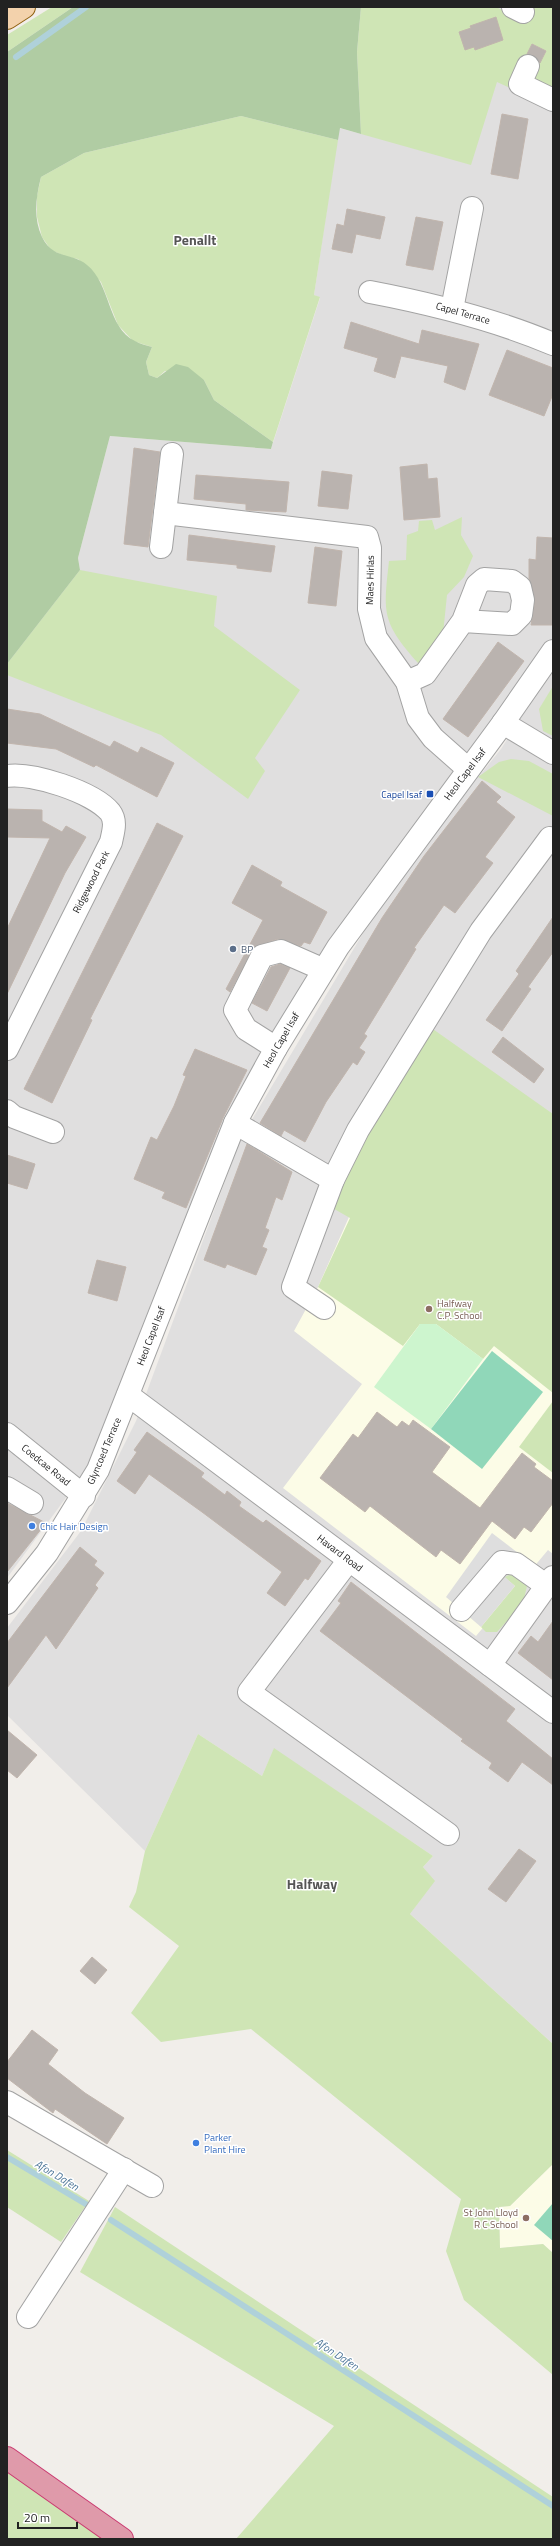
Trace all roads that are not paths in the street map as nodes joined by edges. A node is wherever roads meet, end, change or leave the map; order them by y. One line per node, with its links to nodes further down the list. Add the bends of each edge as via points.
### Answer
1 (24, 7): 2 (main road)
2 (7, 18)
3 (528, 66): 4 (street, via 520,84)
4 (553, 100)
5 (472, 208): 7 (street)
6 (370, 292): 7 (street, Capel Terrace)
7 (452, 309): 8 (street, Capel Terrace, via 496,322)
8 (553, 344)
9 (172, 454): 10 (street)
10 (165, 513): 11 (street); 14 (street, Maes Hirlas, via 367,538 370,548 369,610 376,638)
11 (161, 547)
12 (463, 621): 14 (street, via 425,674)
13 (553, 651): 15 (street, Heol Capel Isaf)
14 (407, 682): 17 (street, Maes Hirlas, via 418,718 433,738)
15 (503, 723): 16 (street); 17 (street, Heol Capel Isaf)
16 (553, 753)
17 (468, 769): 20 (street, Heol Capel Isaf)
18 (7, 776): 22 (street, Ridgewood Park, via 34,777 55,782 93,800 111,813 115,826 111,842)
19 (550, 838): 26 (street, via 481,931 358,1130)
20 (322, 969): 21 (street, Heol Capel Isaf); 21 (street, via 281,951 262,956 235,1010 246,1029)
21 (276, 1048): 24 (street, Heol Capel Isaf)
22 (7, 1049)
23 (7, 1111): 25 (street, via 14,1117)
24 (235, 1124): 26 (street); 28 (street, Heol Capel Isaf)
25 (53, 1132)
26 (332, 1180): 27 (street, via 294,1287)
27 (324, 1308)
28 (128, 1395): 31 (street, Glyncoed Terrace, via 98,1470); 33 (street, Havard Road)
29 (7, 1434): 31 (street, Coedcae Road)
30 (7, 1488): 32 (street)
31 (84, 1496): 35 (street, Glyncoed Terrace, via 47,1552)
32 (32, 1503)
33 (349, 1560): 37 (street, Havard Road); 39 (street, via 249,1692)
34 (550, 1582): 36 (street, via 516,1564 502,1562); 37 (street)
35 (7, 1603)
36 (461, 1610)
37 (490, 1665): 38 (street, Havard Road)
38 (553, 1712)
39 (448, 1834)
40 (7, 2102): 41 (street)
41 (124, 2169): 42 (street); 43 (street)
42 (152, 2186)
43 (28, 2317)
44 (7, 2458): 45 (highway)
45 (122, 2539)

